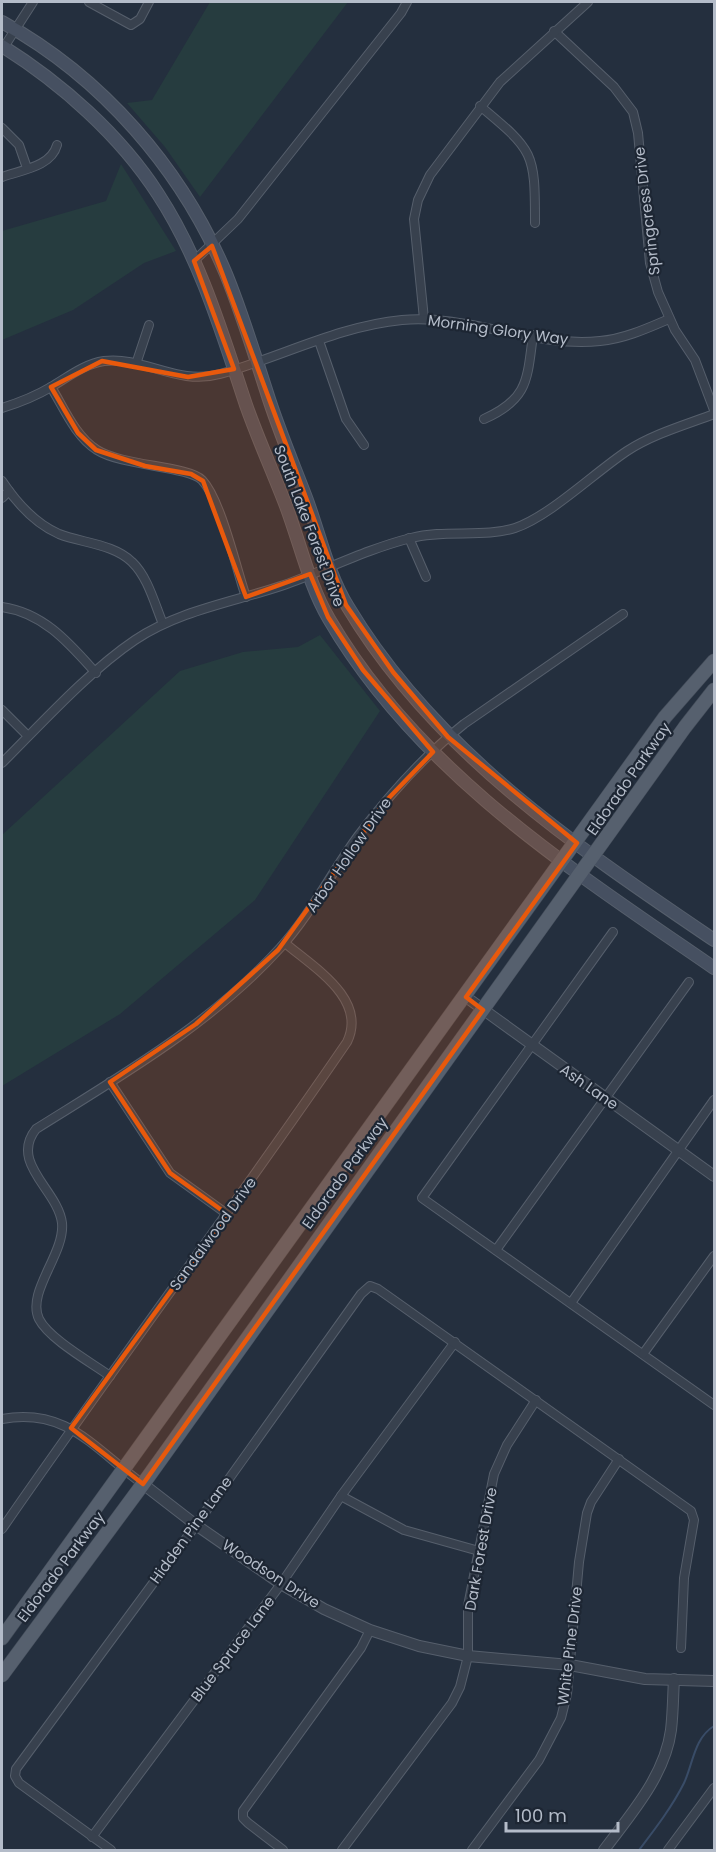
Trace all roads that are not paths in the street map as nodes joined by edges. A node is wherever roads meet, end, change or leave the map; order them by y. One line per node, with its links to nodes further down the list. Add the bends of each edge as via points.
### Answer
1 (33, 2): 7 (street)
2 (89, 2): 3 (street, via 131,25 140,19)
3 (149, 2)
4 (407, 2): 16 (street, via 245,210)
5 (588, 2): 8 (street)
6 (2, 22): 7 (main road, South Lake Forest Drive)
7 (15, 30): 9 (street); 16 (main road, South Lake Forest Drive, via 60,61 124,118 177,182)
8 (554, 31): 10 (street); 19 (street, Springcress Drive, via 614,87 633,112 650,263)
9 (3, 46): 17 (main road, South Lake Forest Drive, via 107,131 158,193)
10 (480, 106): 15 (street, via 521,141 528,152 535,179); 18 (street, via 430,175 416,208 414,240)
11 (2, 128): 13 (street, via 19,145)
12 (57, 145): 13 (street, via 51,158)
13 (27, 168): 14 (street)
14 (2, 177)
15 (535, 223)
16 (212, 246): 17 (street); 23 (main road, South Lake Forest Drive)
17 (194, 261): 25 (main road, South Lake Forest Drive)
18 (424, 319): 21 (street, Morning Glory Way); 22 (street, Morning Glory Way, via 379,324)
19 (669, 320): 21 (street, Morning Glory Way, via 602,341); 28 (street, Springcress Drive, via 695,360)
20 (149, 325): 24 (street)
21 (533, 335): 29 (street, via 521,392 509,406)
22 (319, 341): 23 (street, Morning Glory Way); 30 (street, via 346,419)
23 (257, 360): 25 (street, Morning Glory Way); 34 (main road, South Lake Forest Drive)
24 (136, 364): 25 (street, Morning Glory Way, via 188,377); 26 (street, Morning Glory Way, via 102,361)
25 (234, 369): 35 (main road, South Lake Forest Drive)
26 (51, 387): 27 (street, Morning Glory Way); 37 (street, via 78,433 96,450 123,460 191,474 203,482 216,505)
27 (2, 408)
28 (714, 412): 33 (street, via 629,449 545,512 515,528)
29 (484, 418)
30 (364, 445)
31 (2, 481): 32 (street)
32 (5, 494): 40 (street, via 50,529 131,561)
33 (409, 538): 34 (street); 36 (street)
34 (330, 565): 35 (street); 47 (main road, South Lake Forest Drive, via 346,605 372,644)
35 (310, 574): 37 (street); 48 (main road, South Lake Forest Drive, via 328,616 363,670 401,720)
36 (426, 577)
37 (246, 597): 40 (street)
38 (2, 607): 42 (street, via 26,613 48,625)
39 (623, 614): 47 (street, Arbor Hollow Drive)
40 (163, 624): 42 (street, via 135,640)
41 (714, 660): 43 (main road, Eldorado Parkway)
42 (96, 673): 46 (street)
43 (701, 674): 44 (main road); 50 (main road, Eldorado Parkway)
44 (714, 689): 51 (main road, Eldorado Parkway)
45 (2, 710): 46 (street)
46 (28, 736): 49 (street)
47 (448, 737): 48 (street, Arbor Hollow Drive); 50 (main road, South Lake Forest Drive, via 511,793)
48 (433, 752): 52 (main road, South Lake Forest Drive, via 496,809); 56 (street, Arbor Hollow Drive, via 384,803)
49 (2, 763)
50 (577, 843): 51 (main road, South Lake Forest Drive); 52 (main road, Eldorado Parkway)
51 (594, 855): 53 (main road, Eldorado Parkway); 55 (main road, South Lake Forest Drive)
52 (564, 861): 53 (main road, South Lake Forest Drive); 59 (main road, Eldorado Parkway)
53 (581, 874): 57 (main road, South Lake Forest Drive); 60 (main road, Eldorado Parkway)
54 (613, 932): 61 (street)
55 (714, 940)
56 (285, 943): 62 (street, Arbor Hollow Drive, via 196,1024); 67 (street, Sandalwood Drive, via 343,995 353,1016 353,1029)
57 (714, 968)
58 (689, 982): 63 (street)
59 (466, 997): 60 (street, Ash Lane); 79 (main road, Eldorado Parkway)
60 (483, 1010): 61 (street, Ash Lane); 80 (main road, Eldorado Parkway)
61 (531, 1046): 63 (street, Ash Lane); 68 (street, via 422,1198)
62 (110, 1082): 67 (street, via 170,1173); 73 (street, Arbor Hollow Drive, via 36,1129 27,1145 29,1162 57,1209 62,1229 37,1298 38,1316 51,1333)
63 (605, 1098): 65 (street, Ash Lane); 68 (street)
64 (714, 1100): 65 (street)
65 (679, 1150): 66 (street, Ash Lane); 70 (street)
66 (714, 1176)
67 (227, 1214): 73 (street, Sandalwood Drive)
68 (496, 1250): 70 (street)
69 (714, 1256): 72 (street)
70 (570, 1303): 72 (street)
71 (454, 1342): 74 (street); 81 (street, Blue Spruce Lane); 82 (street, Hidden Pine Lane, via 370,1286)
72 (643, 1354): 75 (street)
73 (110, 1376): 77 (street, Sandalwood Drive)
74 (536, 1400): 78 (street); 84 (street, Dark Forest Drive, via 500,1459)
75 (714, 1405)
76 (2, 1419): 77 (street, Woodson Drive, via 35,1417)
77 (71, 1428): 79 (street, Woodson Drive); 83 (street, Sandalwood Drive)
78 (619, 1459): 88 (street, via 694,1517 684,1578); 90 (street, White Pine Drive, via 587,1513)
79 (124, 1470): 80 (street, Woodson Drive); 87 (main road, Eldorado Parkway)
80 (143, 1484): 82 (street, Woodson Drive); 91 (main road, Eldorado Parkway)
81 (341, 1496): 84 (street, via 404,1530); 85 (street, Blue Spruce Lane)
82 (196, 1525): 85 (street, Woodson Drive); 95 (street, Hidden Pine Lane, via 18,1765 15,1776 19,1783)
83 (2, 1529)
84 (479, 1551): 89 (street, Dark Forest Drive, via 468,1606)
85 (281, 1584): 86 (street, Woodson Drive); 95 (street, Blue Spruce Lane)
86 (370, 1630): 89 (street, Woodson Drive); 97 (street, via 361,1648 245,1807 243,1815 248,1823)
87 (2, 1638)
88 (681, 1648)
89 (468, 1656): 90 (street, Woodson Drive); 98 (street, Dark Forest Drive, via 452,1703)
90 (570, 1665): 92 (street, Woodson Drive, via 620,1676); 99 (street, White Pine Drive, via 564,1706 549,1744)
91 (2, 1674)
92 (674, 1679): 93 (street, Woodson Drive); 100 (street, via 671,1732 661,1762 645,1795)
93 (714, 1681)
94 (714, 1788): 101 (street)
95 (92, 1836): 96 (street)
96 (111, 1851)
97 (283, 1851)
98 (342, 1851)
99 (472, 1851)
100 (604, 1851)
101 (668, 1851)

